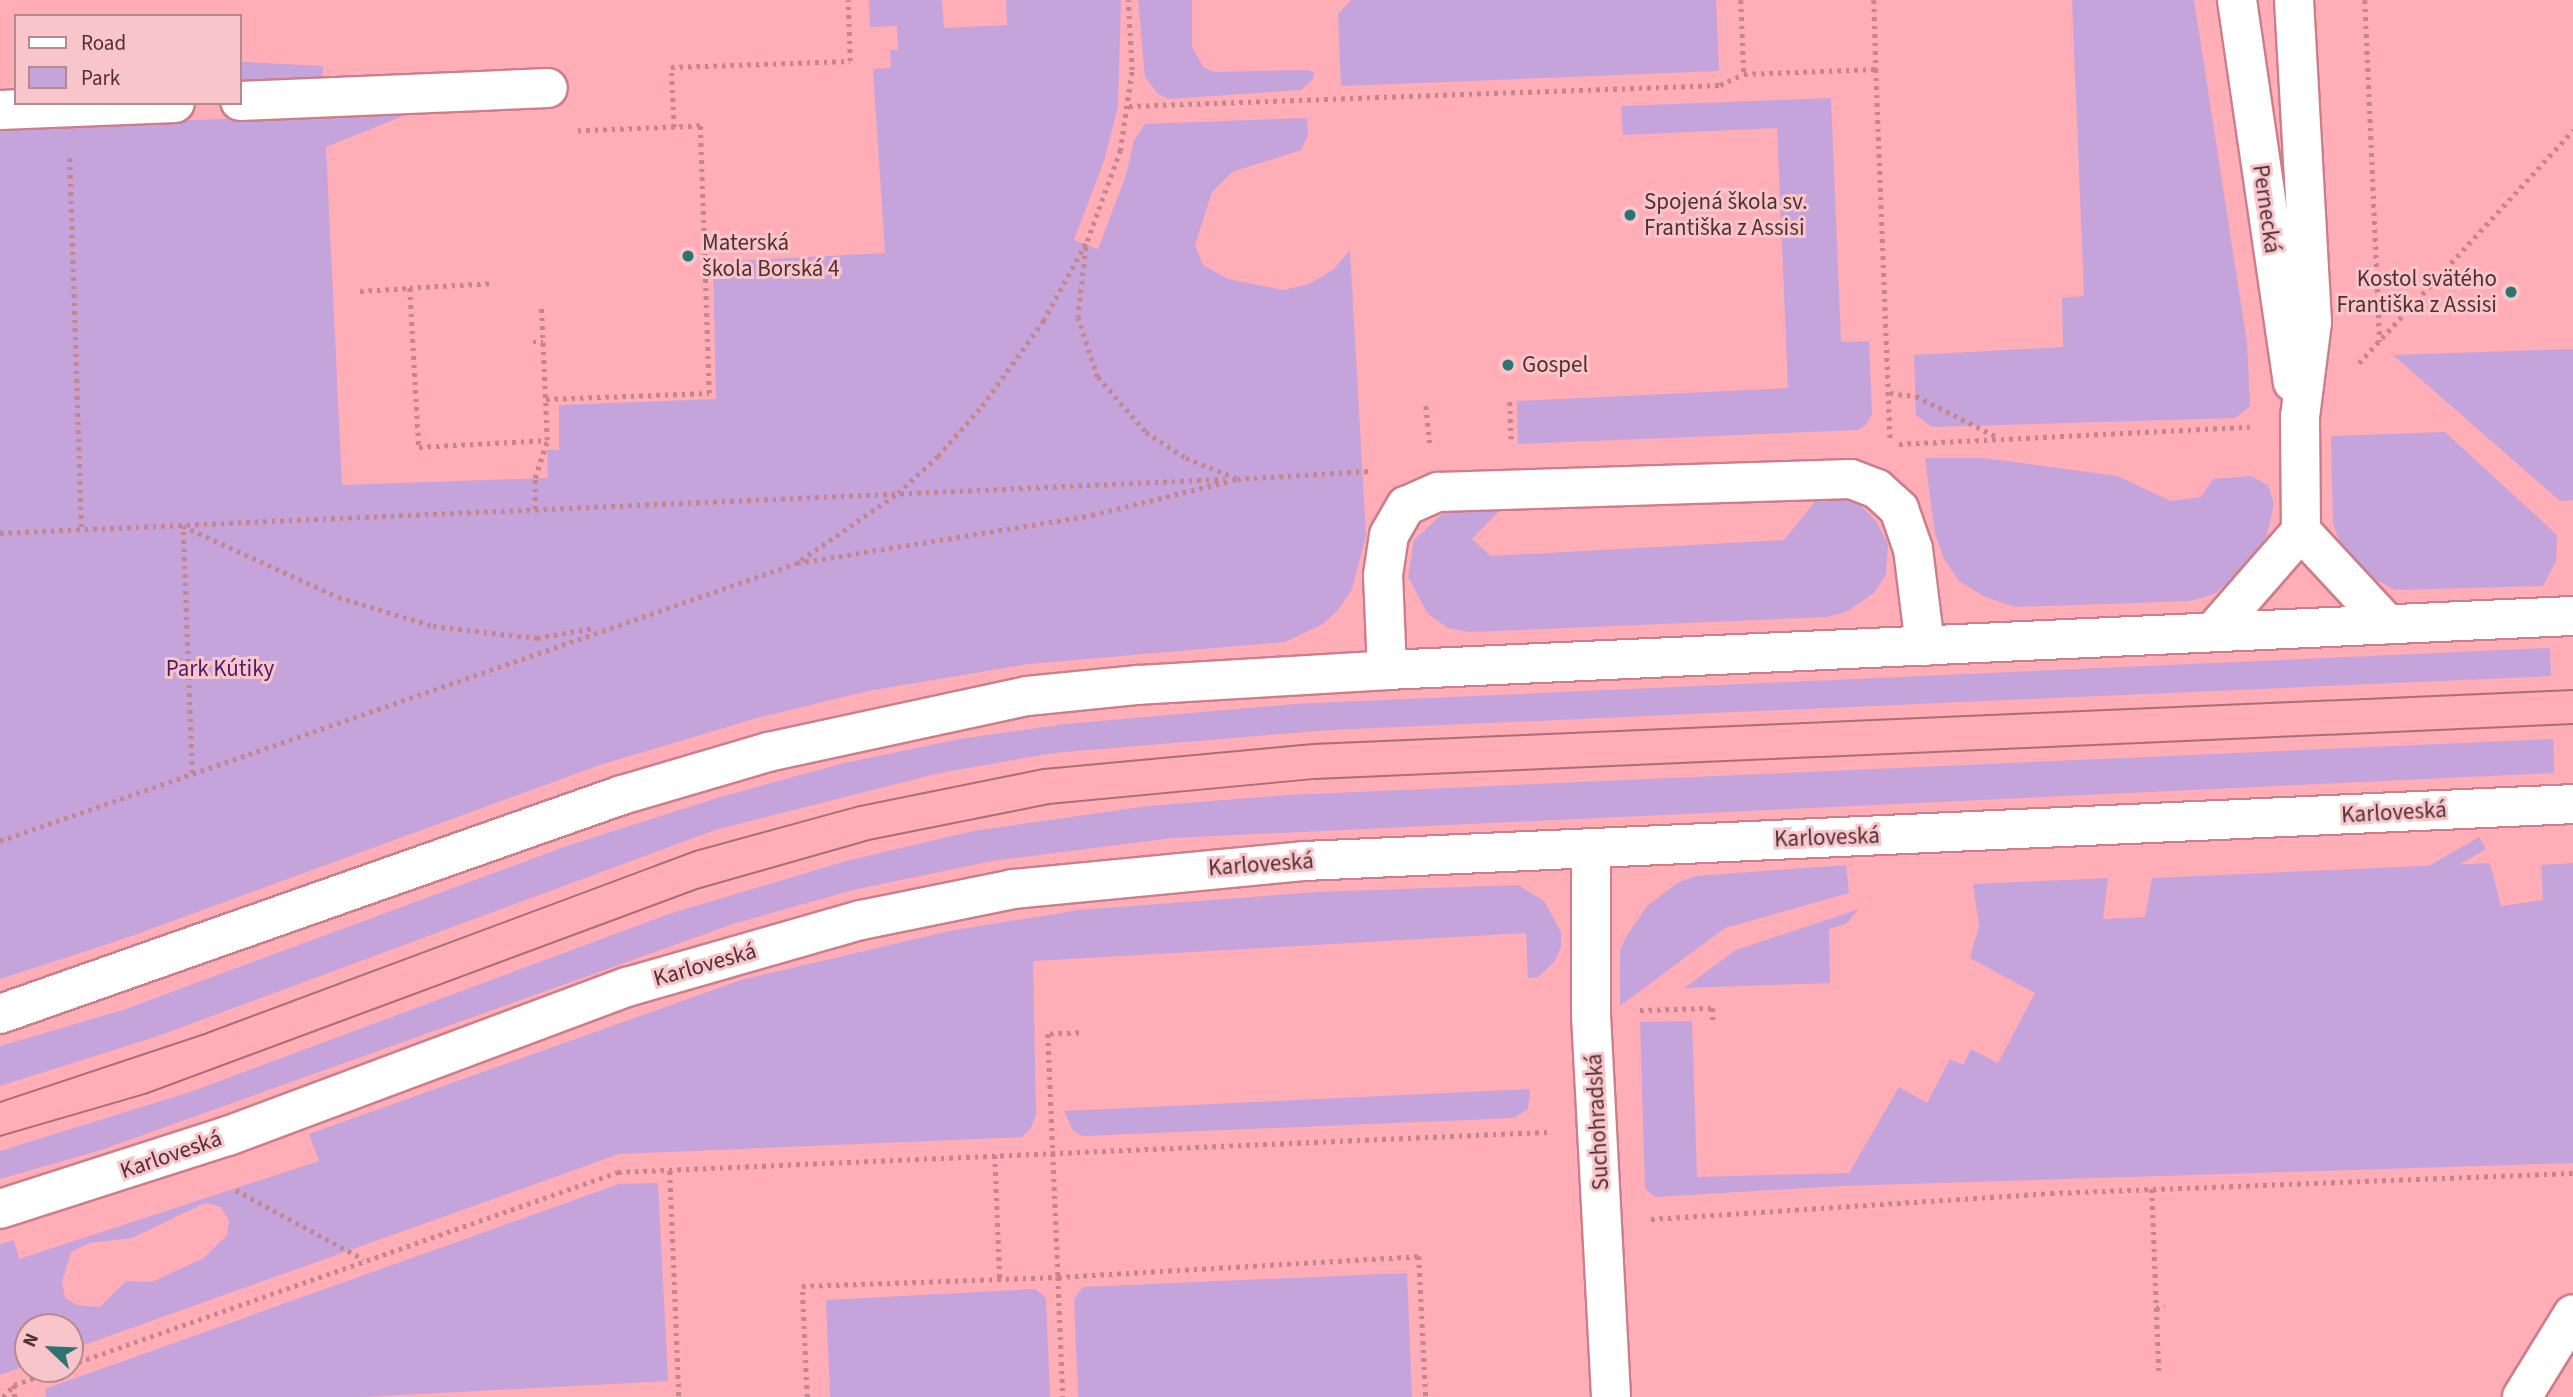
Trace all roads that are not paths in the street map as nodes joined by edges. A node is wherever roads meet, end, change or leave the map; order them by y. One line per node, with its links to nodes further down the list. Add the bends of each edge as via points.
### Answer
1 (2237, 0): 7 (main road, Pernecká, via 2282,324)
2 (2294, 0): 7 (main road, Pernecká, via 2312,322)
3 (548, 88): 4 (main road)
4 (242, 101)
5 (132, 105): 6 (main road)
6 (0, 110)
7 (2300, 417): 8 (main road, Pernecká)
8 (2301, 531): 10 (main road); 11 (main road)
9 (2573, 616): 10 (main road)
10 (2387, 624): 11 (main road)
11 (2213, 632): 12 (main road)
12 (1925, 646): 13 (main road); 13 (main road, via 1913,549 1899,509 1877,489 1851,479 1438,492 1406,506 1389,535 1383,575)
13 (1387, 670): 16 (main road, via 1027,696 768,752 622,795)
14 (2573, 804): 15 (main road, Karloveská)
15 (1591, 848): 17 (main road, Karloveská, via 1135,874 1013,889 861,920 627,987 228,1136); 19 (main road, Suchohradská, via 1591,1015)
16 (0, 1014)
17 (0, 1209)
18 (2573, 1314): 20 (main road)
19 (1611, 1397)
20 (2522, 1397)

